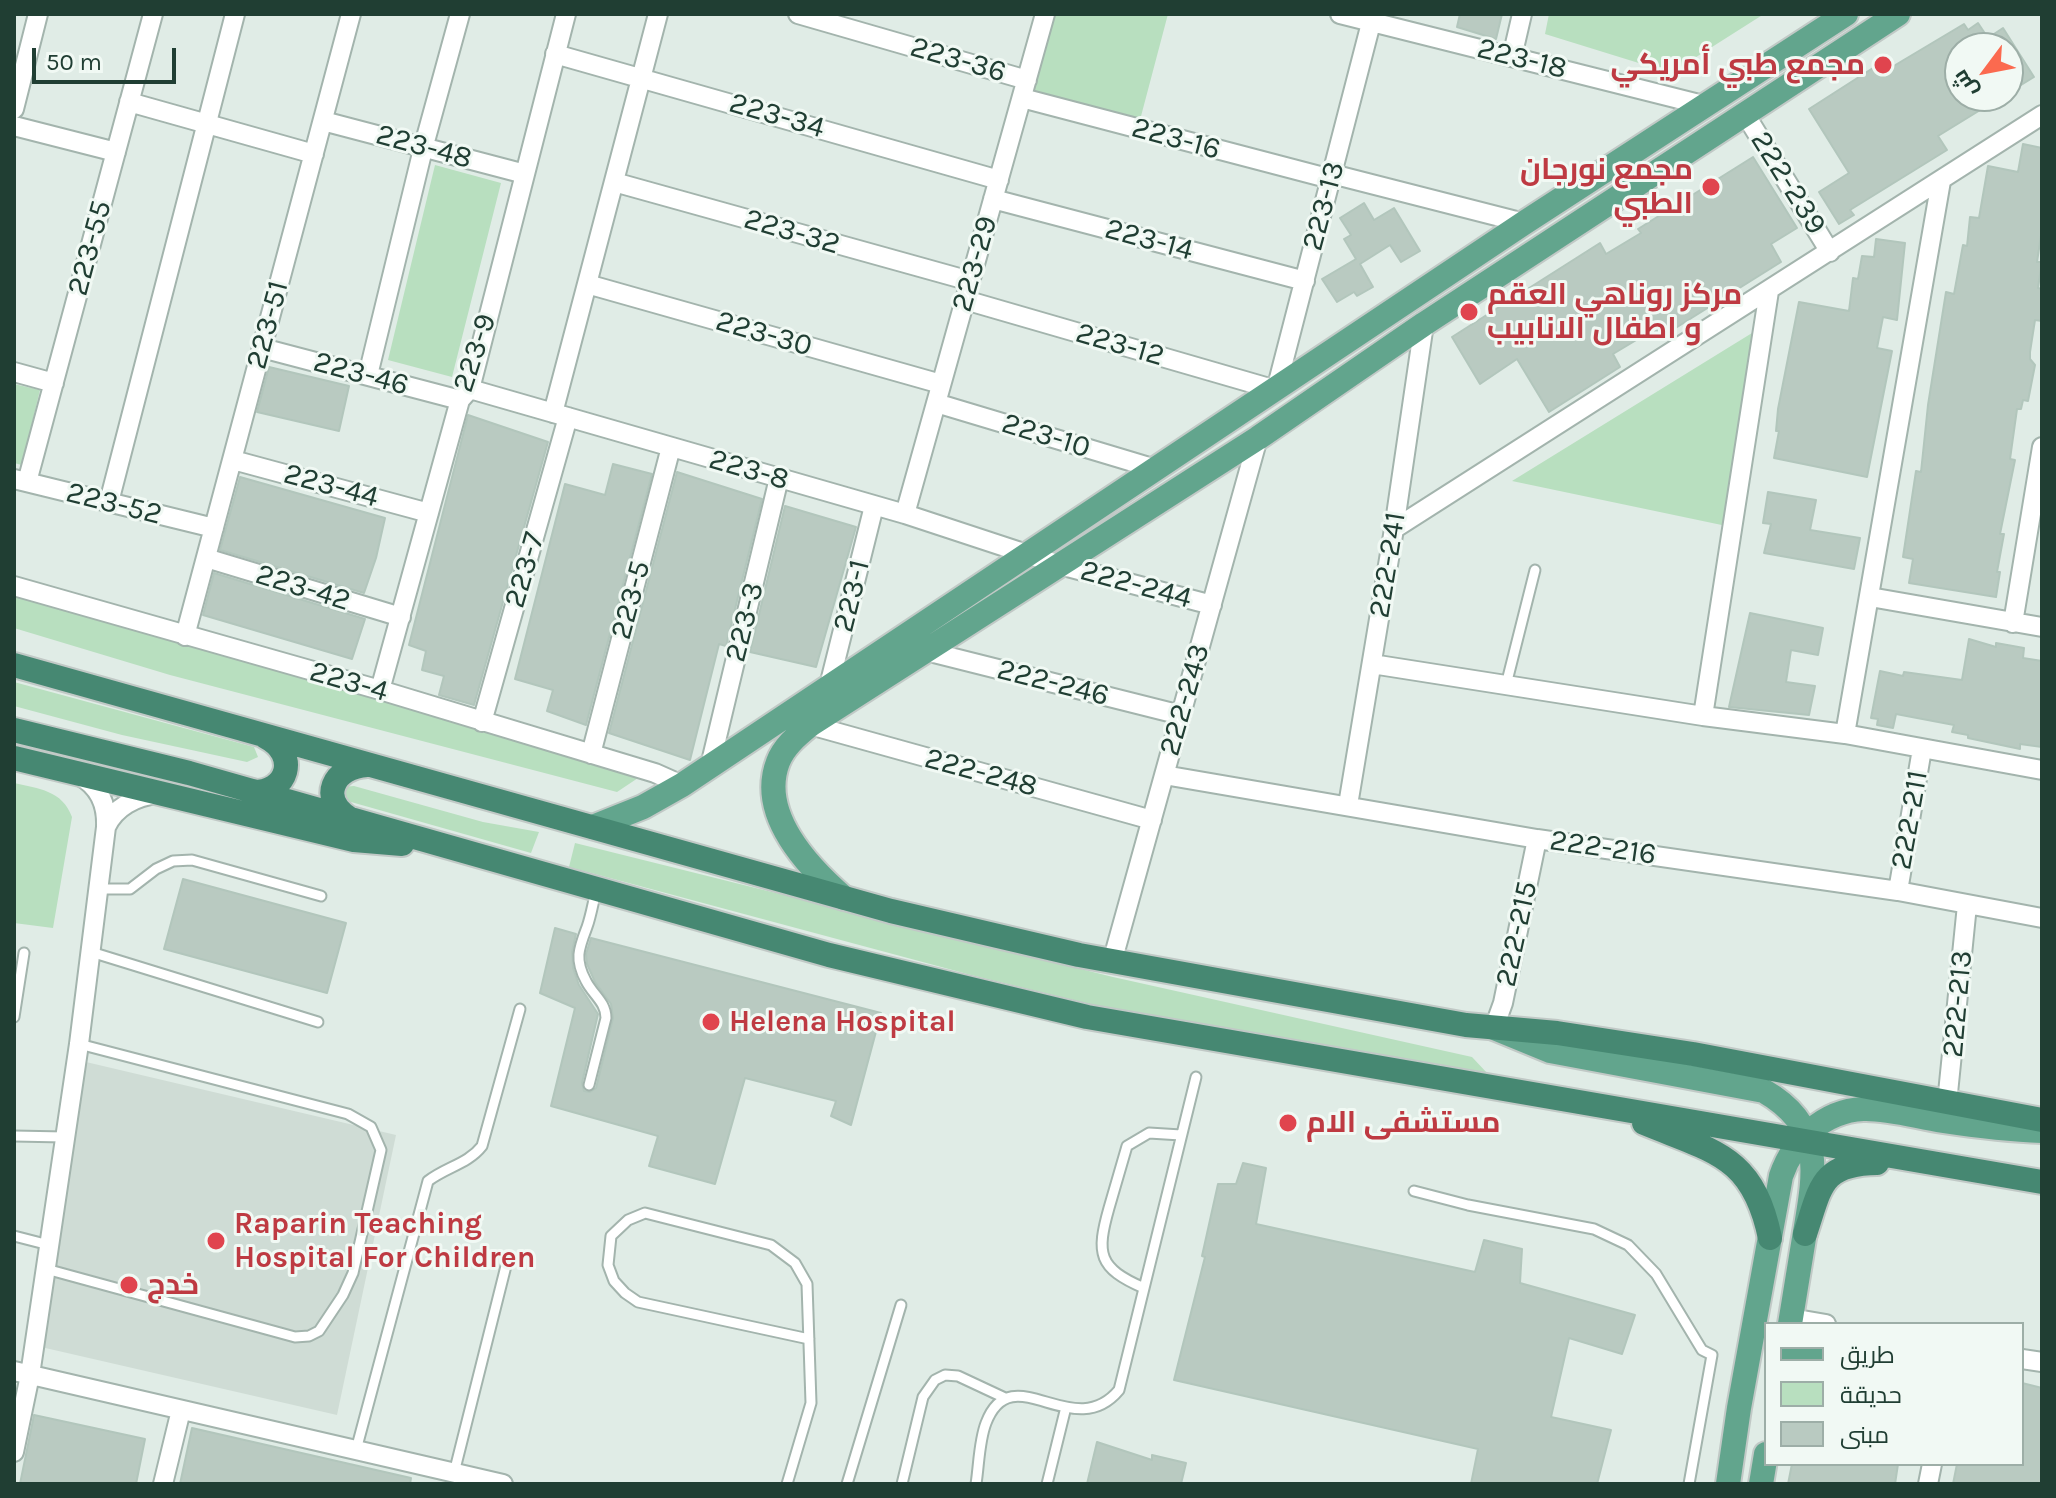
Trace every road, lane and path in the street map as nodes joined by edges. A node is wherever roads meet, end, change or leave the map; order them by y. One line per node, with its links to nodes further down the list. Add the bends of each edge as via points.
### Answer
1 (38, 14): 22 (street)
2 (153, 14): 20 (street, 223-55)
3 (235, 14): 26 (street)
4 (351, 14): 25 (street, 223-51)
5 (460, 14): 28 (street)
6 (566, 14): 16 (street, 223-9)
7 (658, 14): 18 (street, 223-7)
8 (798, 14): 19 (street, 223-36)
9 (1045, 14): 19 (street, 223-29)
10 (1340, 14): 15 (street, 223-18)
11 (1522, 14): 17 (street)
12 (1846, 14): 21 (main road)
13 (1898, 14): 23 (main road)
14 (1405, 22): 15 (street, 223-18); 17 (street, 223-18)
15 (1371, 23): 32 (street, 223-13)
16 (555, 54): 18 (street, 223-34); 31 (street, 223-9)
17 (1512, 57): 21 (street, 223-18)
18 (640, 77): 33 (street, 223-34); 35 (street, 223-7)
19 (1024, 89): 32 (street, 223-16); 33 (street, 223-29)
20 (129, 102): 26 (street); 29 (street, 223-55)
21 (1703, 105): 37 (main road)
22 (14, 109)
23 (1745, 114): 38 (street, 222-239); 44 (main road)
24 (2042, 115): 34 (street)
25 (323, 121): 28 (street, 223-48); 30 (street, 223-51)
26 (207, 123): 30 (street); 61 (street)
27 (14, 126): 29 (street)
28 (424, 145): 31 (street, 223-48); 47 (street)
29 (116, 152): 48 (street, 223-55)
30 (314, 154): 45 (street, 223-51)
31 (525, 174): 50 (street, 223-9)
32 (1332, 176): 37 (street, 223-16); 40 (street, 223-13)
33 (999, 180): 36 (street, 223-29)
34 (1941, 181): 38 (street); 72 (street)
35 (614, 182): 39 (street, 223-32); 41 (street, 223-7)
36 (993, 199): 39 (street, 223-29); 40 (street, 223-14)
37 (1524, 223): 49 (main road)
38 (1830, 252): 42 (street)
39 (970, 281): 43 (street, 223-29)
40 (1305, 281): 49 (street, 223-13)
41 (587, 284): 51 (street, 223-30); 52 (street, 223-7)
42 (1769, 291): 66 (street); 85 (street)
43 (965, 300): 49 (street, 223-12); 51 (street, 223-29)
44 (1424, 324): 53 (main road); 66 (street, 222-241)
45 (262, 348): 47 (street, 223-46); 57 (street, 223-51)
46 (14, 372): 48 (street)
47 (368, 375): 50 (street, 223-46)
48 (54, 383): 60 (street, 223-55)
49 (1276, 390): 53 (main road); 58 (main road)
50 (465, 394): 52 (street, 223-8); 63 (street, 223-9)
51 (939, 394): 58 (street, 223-10); 64 (street, 223-29)
52 (560, 415): 55 (street, 223-8); 86 (street, 223-7)
53 (1292, 415): 54 (main road)
54 (1258, 438): 69 (main road); 73 (street, 222-243)
55 (671, 447): 59 (street, 223-8); 92 (street, 223-5)
56 (2042, 447): 75 (street)
57 (233, 460): 63 (street, 223-44); 65 (street, 223-51)
58 (1156, 469): 67 (main road)
59 (779, 478): 62 (street, 223-8); 95 (street, 223-3)
60 (20, 481): 61 (street, 223-52)
61 (109, 502): 65 (street, 223-52)
62 (874, 506): 64 (street, 223-8); 82 (street, 223-1)
63 (429, 513): 74 (street, 223-9)
64 (905, 514): 67 (street, 223-8)
65 (214, 528): 68 (street, 223-51)
66 (1394, 529): 79 (street, 222-241)
67 (1027, 556): 69 (street, 222-244); 82 (main road)
68 (206, 558): 74 (street, 223-42); 77 (street, 223-51)
69 (1060, 565): 73 (street, 222-244); 78 (main road)
70 (1535, 570): 81 (lane)
71 (14, 586): 77 (street, 223-4)
72 (1870, 597): 75 (street); 89 (street)
73 (1212, 605): 84 (street, 222-243)
74 (401, 617): 83 (street, 223-9)
75 (2013, 623): 76 (street)
76 (2042, 627)
77 (185, 636): 83 (street, 223-4)
78 (926, 651): 84 (street, 222-246); 87 (main road)
79 (1372, 664): 81 (street); 102 (street, 222-241)
80 (14, 665): 90 (highway)
81 (1506, 685): 85 (street)
82 (829, 686): 95 (main road)
83 (380, 690): 86 (street, 223-4)
84 (1181, 715): 98 (street, 222-243)
85 (1703, 716): 89 (street)
86 (482, 722): 92 (street, 223-4)
87 (810, 725): 104 (street, 222-248); 113 (main road, via 778,761 773,789 777,813 803,855)
88 (14, 730): 100 (highway)
89 (1845, 734): 91 (street)
90 (265, 736): 94 (highway); 100 (highway, via 283,752 285,774 269,790)
91 (1922, 749): 96 (street); 111 (street, 222-211)
92 (591, 754): 99 (street, 223-4)
93 (14, 758): 97 (highway)
94 (367, 765): 103 (highway, via 345,770 333,788 338,809); 106 (highway)
95 (710, 766): 99 (main road)
96 (2042, 770)
97 (73, 773): 101 (highway); 105 (street, via 96,789 105,804)
98 (1164, 775): 102 (street, 222-216); 104 (street, 222-243)
99 (682, 785): 106 (main road)
100 (249, 791): 103 (highway)
101 (164, 794): 105 (street, via 147,795 119,808); 108 (highway, via 354,840)
102 (1348, 805): 107 (street, 222-216)
103 (350, 819): 108 (highway)
104 (1152, 820): 118 (street, 222-243)
105 (106, 827): 110 (street)
106 (593, 827): 113 (highway)
107 (1537, 839): 111 (street, 222-216); 122 (street, 222-215)
108 (454, 847): 109 (highway)
109 (597, 887): 125 (lane, via 579,944 586,982 606,1008); 127 (highway, via 829,955 1087,1017)
110 (99, 889): 112 (lane, via 130,889 173,861 192,860); 116 (street)
111 (1898, 891): 114 (street, 222-216)
112 (321, 896)
113 (844, 898): 118 (highway)
114 (1967, 905): 115 (street, 222-216); 126 (street, 222-213)
115 (2042, 918)
116 (91, 952): 121 (lane); 123 (street)
117 (24, 953): 120 (lane)
118 (1112, 962): 122 (highway)
119 (520, 1009): 151 (lane, via 482,1146 472,1158 428,1181)
120 (14, 1017)
121 (318, 1022)
122 (1494, 1028): 126 (highway, via 1693,1054); 133 (main road, via 1550,1051 1764,1091 1785,1105)
123 (79, 1044): 132 (street); 142 (lane, via 348,1114 371,1127 381,1150 353,1273 319,1331 309,1336 295,1337)
124 (1196, 1077): 130 (lane)
125 (589, 1085)
126 (1947, 1103): 128 (highway)
127 (1604, 1106): 133 (highway); 139 (highway, via 1736,1166 1758,1197)
128 (2042, 1120)
129 (2042, 1131): 133 (main road, via 1865,1109 1833,1117)
130 (1181, 1135): 143 (lane); 143 (lane, via 1149,1133 1127,1146 1100,1241 1112,1269)
131 (14, 1136): 132 (lane)
132 (64, 1137): 140 (street)
133 (1806, 1139): 134 (highway); 137 (main road, via 1814,1172); 139 (main road, via 1781,1176)
134 (1932, 1162): 135 (highway); 137 (highway, via 1858,1163 1837,1170 1822,1186)
135 (2042, 1182)
136 (1414, 1191): 161 (lane, via 1594,1229 1628,1245 1656,1274 1702,1350 1712,1355)
137 (1805, 1234): 145 (main road)
138 (14, 1236): 140 (lane)
139 (1770, 1238): 162 (main road)
140 (49, 1245): 142 (street)
141 (508, 1258): 153 (lane)
142 (46, 1269): 147 (street)
143 (1144, 1288): 149 (lane, via 1119,1390 1096,1409)
144 (901, 1305): 157 (lane)
145 (1790, 1321)
146 (809, 1339): 146 (lane, via 638,1302 614,1281 608,1265 611,1236 645,1213 771,1245 795,1263 807,1284); 156 (lane, via 811,1403)
147 (22, 1373): 150 (street); 152 (street)
148 (1005, 1398): 149 (lane, via 1021,1395); 158 (lane, via 958,1376 935,1380 923,1397); 159 (lane, via 984,1426)
149 (1066, 1407): 160 (lane)
150 (181, 1410): 151 (street); 154 (street)
151 (356, 1450): 153 (street)
152 (14, 1452)
153 (454, 1473): 155 (street)
154 (163, 1484)
155 (503, 1484)
156 (787, 1484)
157 (847, 1484)
158 (902, 1484)
159 (976, 1484)
160 (1047, 1484)
161 (1689, 1484)
162 (1728, 1484)

